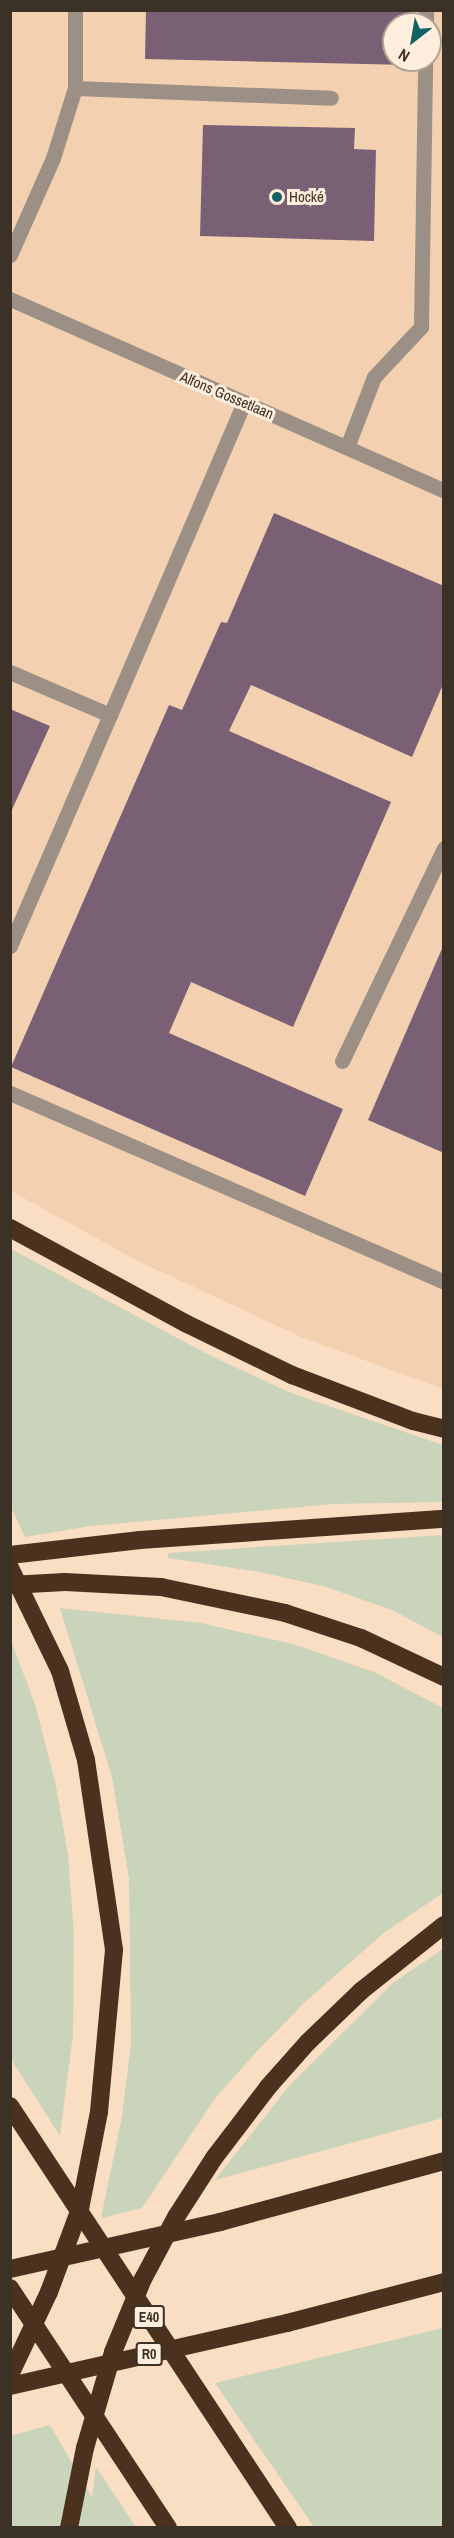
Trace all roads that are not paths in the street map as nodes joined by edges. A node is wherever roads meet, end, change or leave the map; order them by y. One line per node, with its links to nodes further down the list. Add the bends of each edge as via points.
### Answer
1 (75, 10): 3 (street)
2 (425, 72): 8 (street, via 421,327 374,377)
3 (75, 88): 4 (street); 5 (street, via 53,158)
4 (331, 98)
5 (10, 255)
6 (10, 299): 7 (street, Alfons Gossetlaan)
7 (244, 402): 8 (street, Alfons Gossetlaan); 11 (street)
8 (347, 447): 9 (street, Alfons Gossetlaan)
9 (444, 490)
10 (10, 672): 11 (street)
11 (110, 715): 13 (street)
12 (444, 848): 14 (street)
13 (10, 946)
14 (342, 1061)
15 (10, 1093): 17 (street)
16 (10, 1228): 18 (highway, via 187,1324 292,1375 412,1421)
17 (444, 1282)
18 (444, 1429)
19 (444, 1519): 20 (highway, via 140,1540)
20 (10, 1555)
21 (10, 1568): 30 (highway, bridge, via 60,1671 86,1760 114,1950 99,2112 80,2209 49,2292)
22 (10, 1586): 23 (highway, via 65,1582 160,1587 285,1613 361,1638)
23 (444, 1677)
24 (444, 1925): 32 (highway, bridge, via 361,1991 308,2042 221,2149 176,2217 143,2279 113,2352 85,2448)
25 (10, 2106): 34 (highway, E40)
26 (444, 2161): 27 (highway, bridge, via 220,2222)
27 (10, 2269)
28 (444, 2282): 31 (highway, R0, bridge, via 287,2323)
29 (10, 2288): 33 (highway)
30 (10, 2375)
31 (10, 2386)
32 (69, 2528)
33 (168, 2528)
34 (288, 2528)

